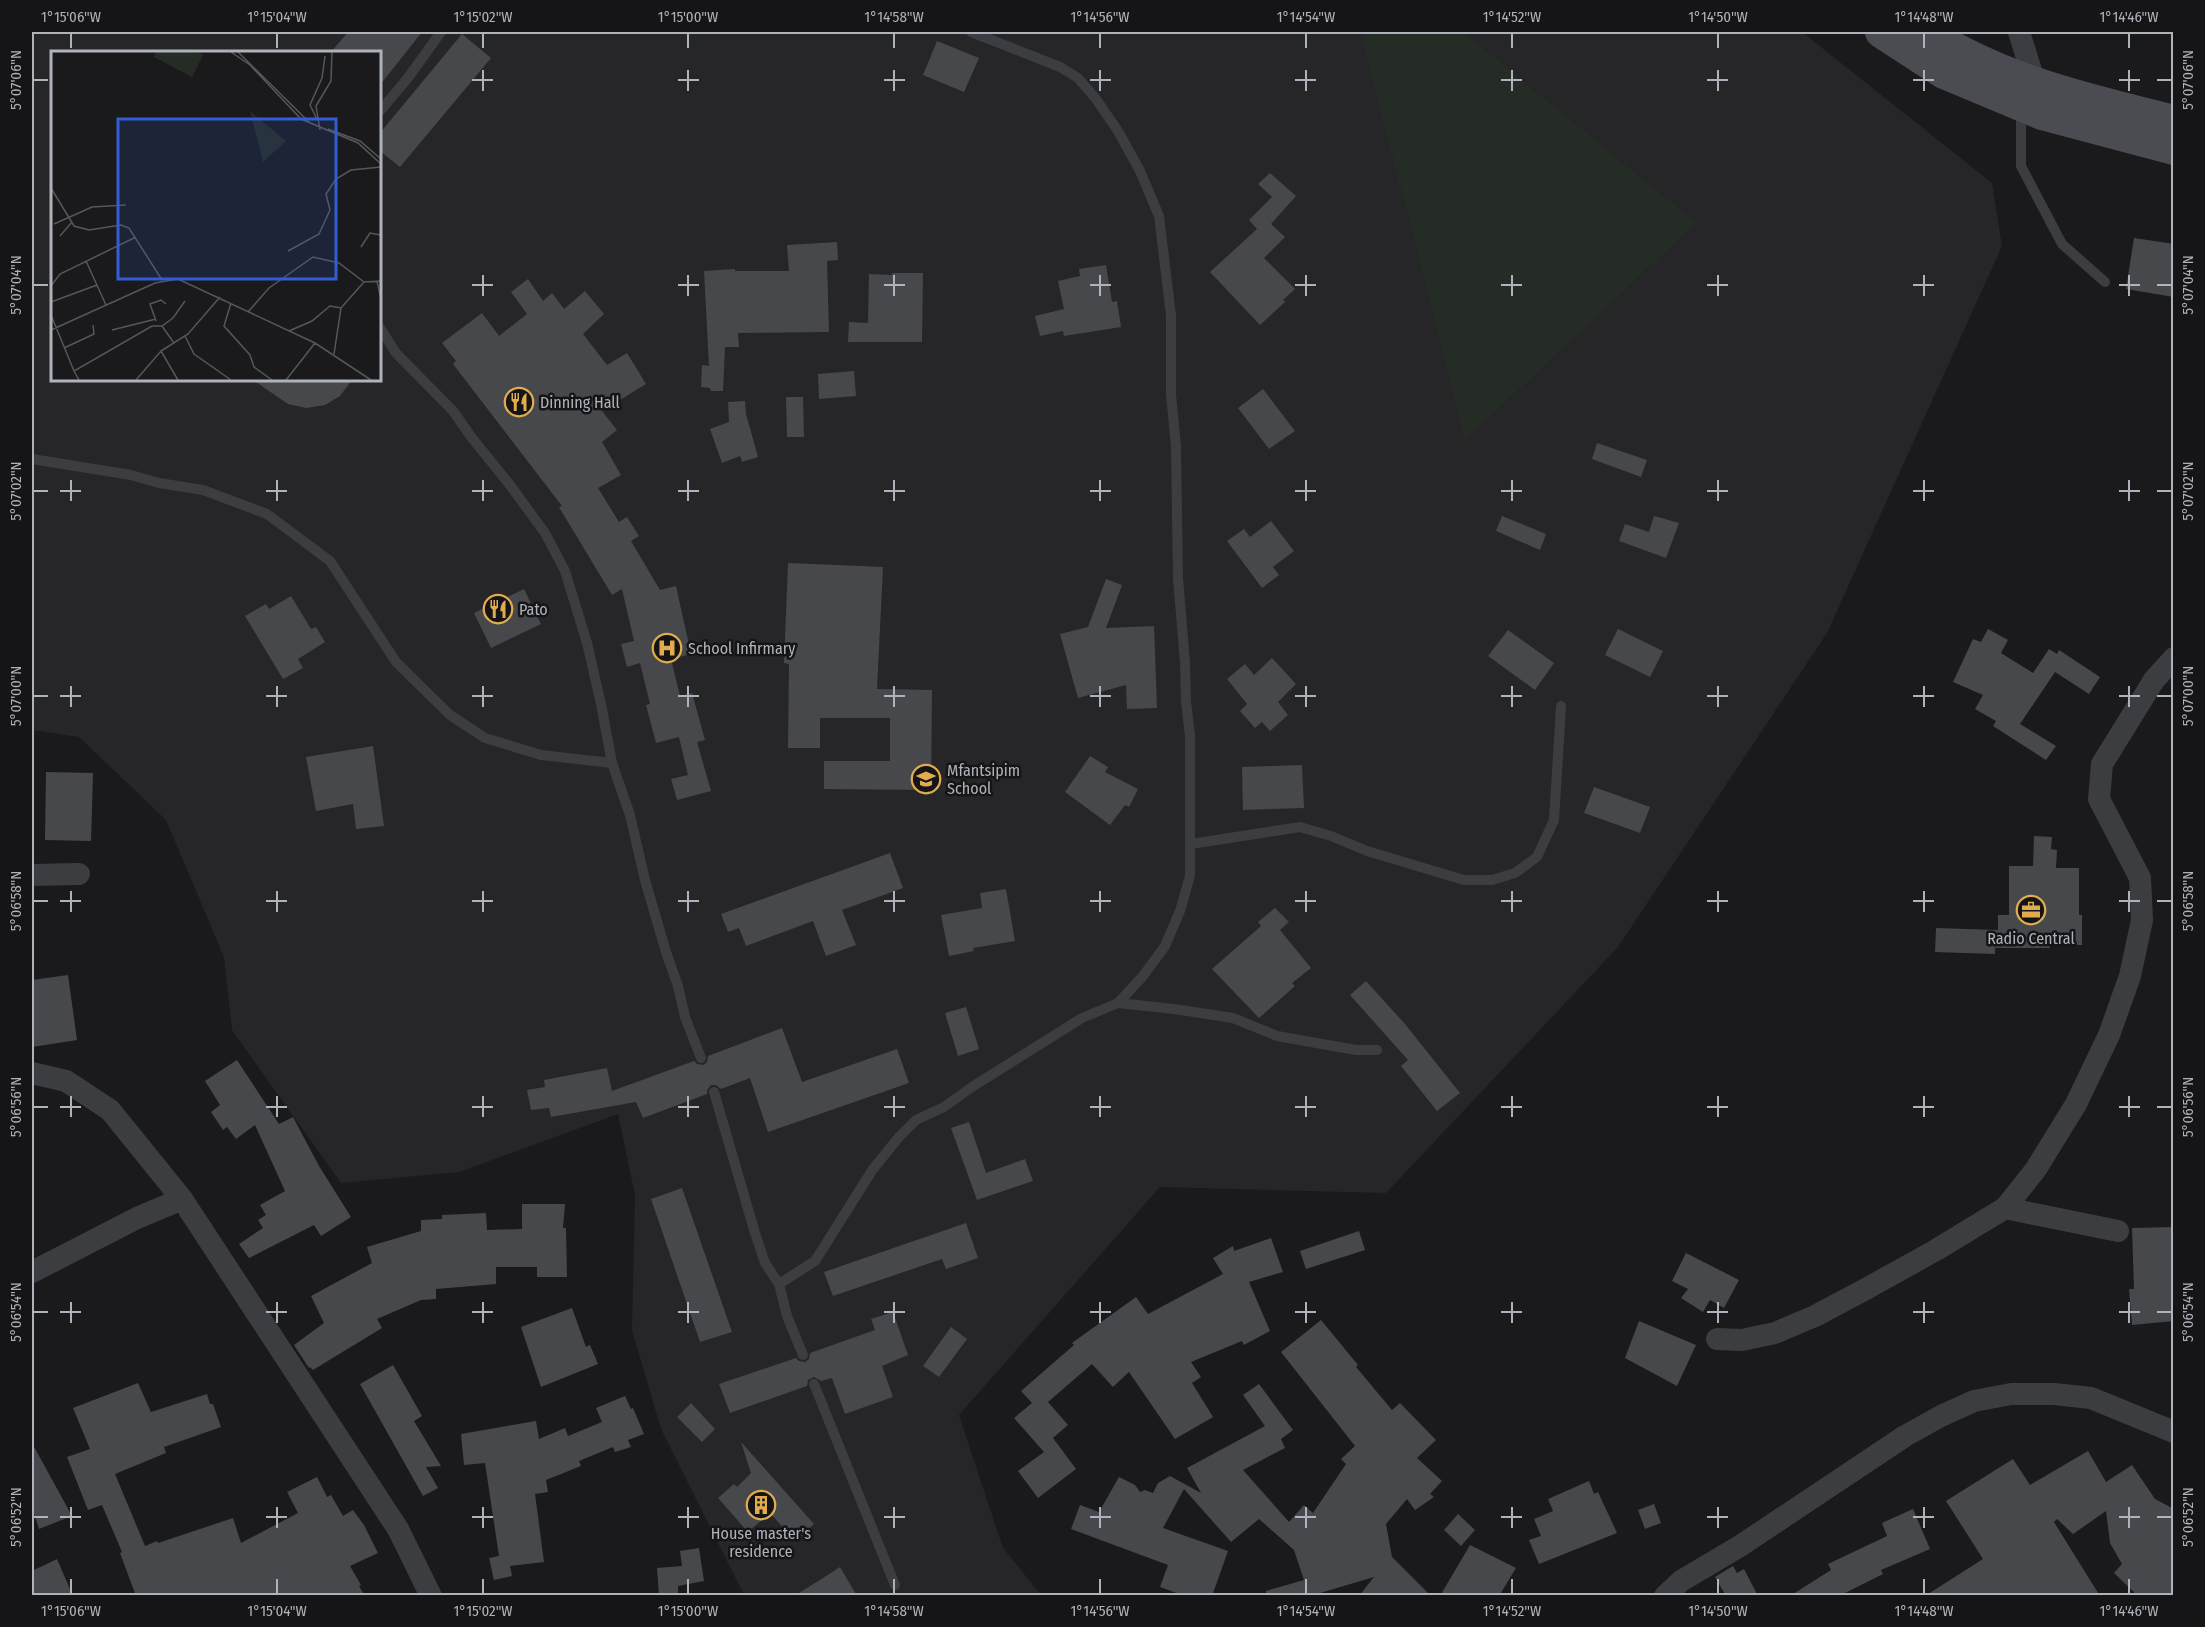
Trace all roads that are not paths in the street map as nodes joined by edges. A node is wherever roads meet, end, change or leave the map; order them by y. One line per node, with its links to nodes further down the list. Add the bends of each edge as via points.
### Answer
1 (441, 32): 7 (lane)
2 (971, 32): 16 (lane, via 1078,78 1118,131 1159,216 1171,315 1178,578 1190,736)
3 (1881, 32): 6 (street, via 1944,73)
4 (1927, 32): 6 (street)
5 (2019, 32): 6 (street)
6 (2033, 101): 8 (street); 9 (street); 10 (lane, via 2021,166 2062,244)
7 (381, 110)
8 (2174, 121)
9 (2174, 148)
10 (2105, 282)
11 (381, 330): 15 (lane, via 396,353 453,411 545,533 565,571 580,618)
12 (32, 459): 15 (lane, via 203,490 267,514 330,561 396,662 450,715 485,738 541,755)
13 (2174, 658): 25 (street, via 2154,680 2102,764 2099,799 2140,878 2142,920 2130,976 2109,1035 2076,1104 2036,1169)
14 (1561, 706): 16 (lane, via 1554,820 1537,857 1515,873 1492,880 1464,880 1300,827)
15 (612, 763): 21 (lane, via 685,1017)
16 (1191, 844): 19 (lane, via 1190,876 1165,946)
17 (79, 874): 18 (street)
18 (32, 875)
19 (1118, 1003): 20 (lane, via 1233,1018 1277,1036); 28 (lane, via 1082,1018 944,1107 916,1120 873,1169 815,1261)
20 (1377, 1050)
21 (701, 1059)
22 (32, 1073): 24 (street, via 66,1081 110,1110)
23 (714, 1092): 28 (lane, via 765,1263)
24 (182, 1198): 27 (street); 34 (street, via 398,1529)
25 (2005, 1208): 26 (street); 29 (street, via 1815,1316 1775,1334 1742,1340)
26 (2118, 1231)
27 (32, 1272)
28 (779, 1284): 30 (lane)
29 (1717, 1339)
30 (802, 1355)
31 (814, 1384): 33 (lane)
32 (2174, 1432): 35 (street, via 2091,1398 2011,1394 1974,1401 1905,1436 1682,1581)
33 (895, 1585)
34 (431, 1596)
35 (1665, 1596)

